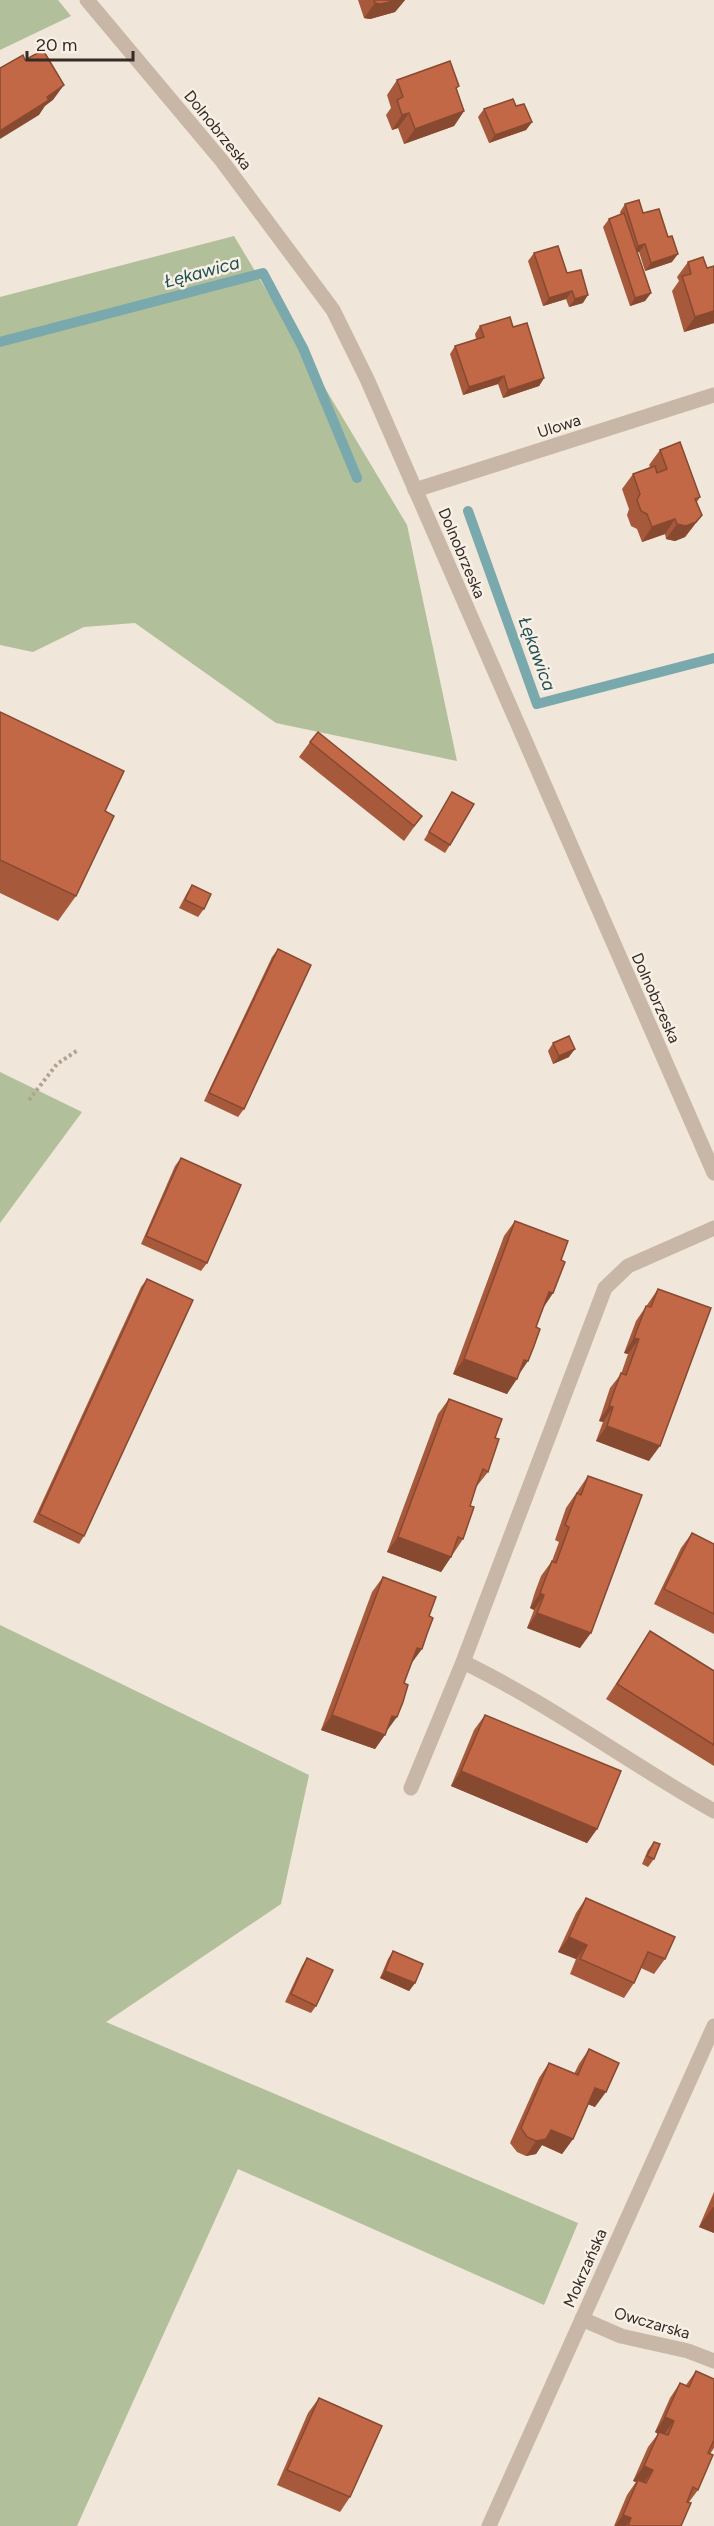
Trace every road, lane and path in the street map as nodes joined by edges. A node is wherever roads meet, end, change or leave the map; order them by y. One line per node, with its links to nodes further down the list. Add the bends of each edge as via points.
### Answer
1 (87, 0): 3 (street, Dolnobrzeska, via 222,160 333,310)
2 (714, 395): 3 (street, Ulowa)
3 (415, 490): 6 (street, Dolnobrzeska)
4 (78, 1050): 5 (path, via 57,1064)
5 (29, 1100)
6 (714, 1173)
7 (714, 1228): 8 (street, via 628,1266 605,1288)
8 (463, 1662): 9 (street); 10 (street, via 498,1679)
9 (411, 1788)
10 (714, 1811)
11 (714, 2026): 12 (street, Mokrzańska)
12 (582, 2319): 13 (street, Owczarska, via 621,2336); 14 (street, Mokrzańska)
13 (714, 2361)
14 (489, 2526)

